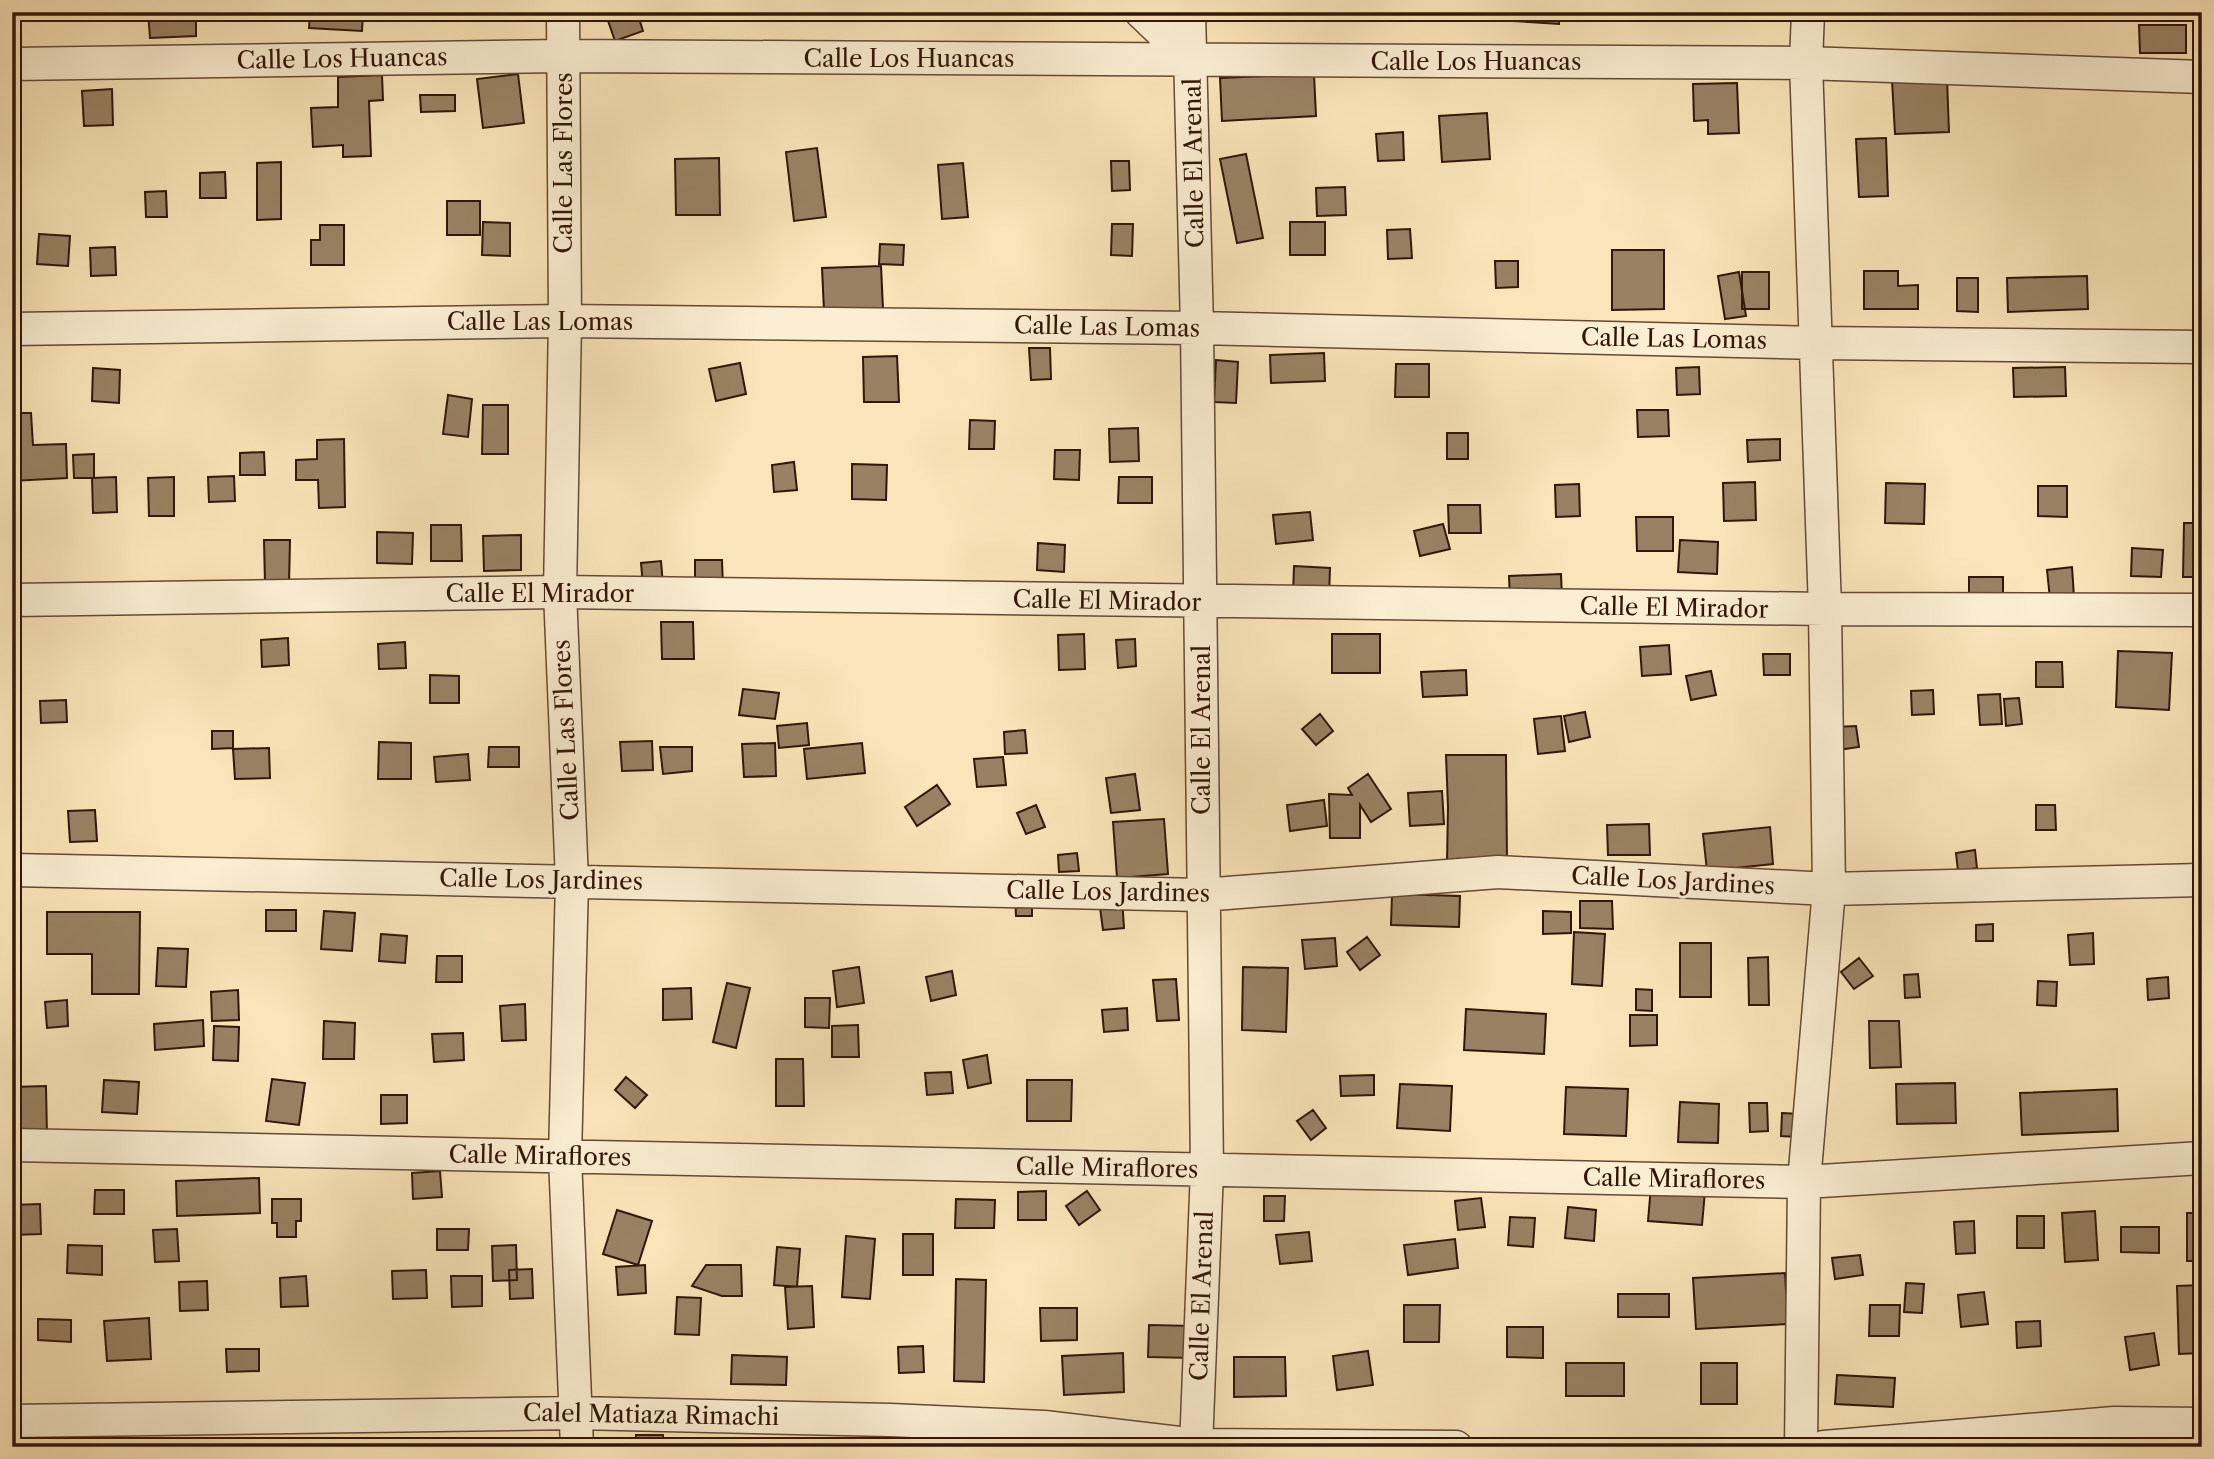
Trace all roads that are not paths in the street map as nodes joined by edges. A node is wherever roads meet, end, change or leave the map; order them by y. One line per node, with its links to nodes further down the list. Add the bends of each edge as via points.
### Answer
1 (563, 12): 5 (street, Calle Las Flores)
2 (1141, 12): 6 (street)
3 (1189, 12): 6 (street, Calle El Arenal)
4 (1808, 12): 7 (street)
5 (564, 56): 6 (street, Calle Los Huancas); 8 (street, Calle Los Huancas); 10 (street, Calle Las Flores)
6 (1192, 61): 7 (street, Calle Los Huancas); 11 (street, Calle El Arenal)
7 (1805, 63): 9 (street, Calle Los Huancas); 13 (street)
8 (12, 64)
9 (2202, 77)
10 (565, 321): 11 (street, Calle Las Lomas); 12 (street, Calle Las Lomas); 15 (street, Calle Las Flores)
11 (1198, 328): 13 (street, Calle Las Lomas); 17 (street, Calle El Arenal)
12 (12, 329)
13 (1817, 343): 14 (street, Calle Las Lomas); 18 (street)
14 (2202, 347)
15 (560, 592): 16 (street, Calle El Mirador); 17 (street, Calle El Mirador); 22 (street, Calle Las Flores)
16 (12, 600)
17 (1202, 602): 18 (street, Calle El Mirador); 24 (street, Calle El Arenal)
18 (1825, 609): 19 (street, Calle El Mirador); 23 (street)
19 (2202, 610)
20 (12, 870): 22 (street, Calle Los Jardines)
21 (2202, 880): 23 (street, Calle Los Jardines)
22 (572, 881): 24 (street, Calle Los Jardines); 26 (street, Calle Las Flores)
23 (1829, 889): 24 (street, Calle Los Jardines, via 1497,872); 29 (street)
24 (1202, 895): 28 (street, Calle El Arenal)
25 (12, 1145): 26 (street, Calle Miraflores)
26 (565, 1157): 28 (street, Calle Miraflores); 30 (street, Calle Las Flores)
27 (2202, 1158): 29 (street, Calle Miraflores)
28 (1207, 1170): 29 (street, Calle Miraflores); 33 (street, Calle El Arenal)
29 (1804, 1182): 36 (street)
30 (576, 1413): 31 (street, Calel Matiaza Rimachi); 33 (street, Calel Matiaza Rimachi, via 1044,1427); 34 (street, Calle Las Flores)
31 (12, 1421)
32 (2202, 1424): 37 (street, via 2113,1423)
33 (1196, 1446): 35 (street, Calel Matiaza Rimachi)
34 (577, 1447)
35 (1456, 1447)
36 (1801, 1447)
37 (1824, 1447)

